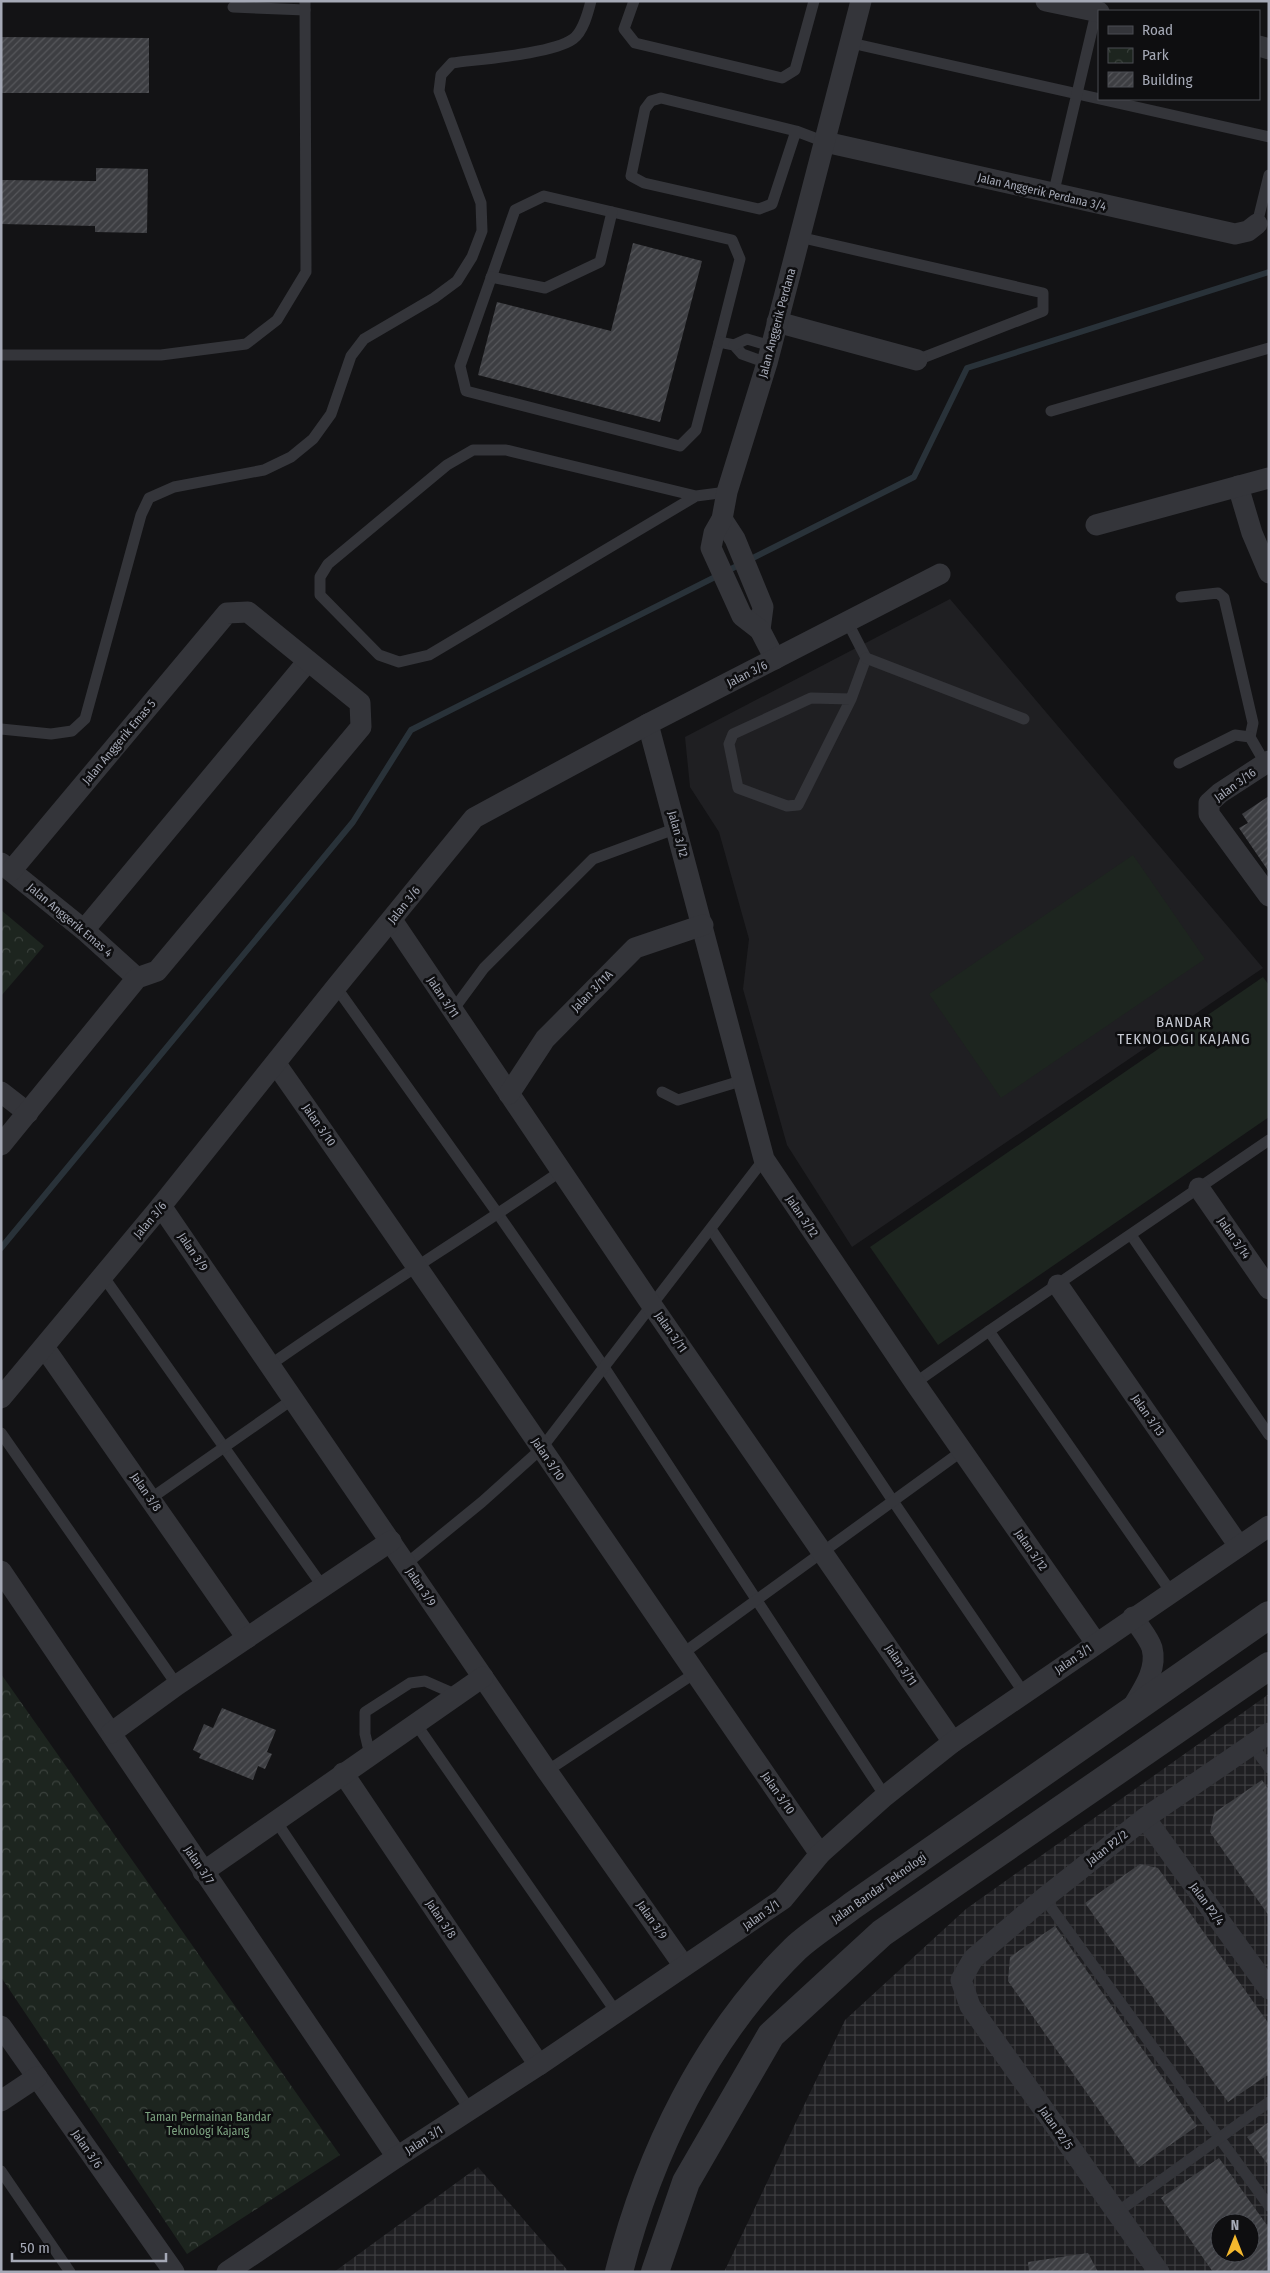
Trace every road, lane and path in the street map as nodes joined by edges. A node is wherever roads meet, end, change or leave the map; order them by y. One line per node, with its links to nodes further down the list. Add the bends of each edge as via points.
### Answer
1 (591, 1): 47 (lane, via 586,18 574,38 557,47 452,63 441,75 439,91 481,203 482,231 472,257 457,281 364,339 350,356 331,414 313,440 291,457 264,470 174,487 149,498 141,515 85,719 72,731 51,734)
2 (634, 1): 3 (lane, via 624,29 636,43 782,78 795,70)
3 (814, 1)
4 (861, 1): 9 (street, Jalan Anggerik Perdana)
5 (1046, 1): 8 (street)
6 (305, 5): 7 (lane); 27 (lane, via 306,272 277,320 246,344 161,355)
7 (233, 7)
8 (1098, 8): 10 (lane)
9 (851, 43): 10 (lane); 15 (street, Jalan Anggerik Perdana)
10 (1076, 94): 11 (lane); 17 (lane)
11 (1098, 99)
12 (1103, 100): 14 (lane)
13 (796, 131): 13 (lane, via 772,204 759,208 644,183 631,176 645,109 650,101 662,98); 15 (lane)
14 (1269, 137)
15 (825, 142): 17 (street, Jalan Anggerik Perdana 3/4); 20 (street, Jalan Anggerik Perdana)
16 (1269, 175): 19 (lane)
17 (1053, 194): 19 (street, Jalan Anggerik Perdana 3/4, via 1235,234 1248,231)
18 (612, 212): 21 (lane, via 600,262 545,288); 21 (lane, via 544,196 515,210); 23 (lane, via 732,240 740,259)
19 (1257, 224)
20 (800, 237): 22 (street, Jalan Anggerik Perdana); 28 (lane, via 1043,293 1043,311)
21 (491, 277): 23 (lane, via 460,366 466,391 680,446 696,430)
22 (777, 322): 26 (street, Jalan Anggerik Perdana); 28 (street)
23 (719, 342): 24 (lane)
24 (734, 346): 26 (lane, via 742,354); 26 (lane, via 747,339)
25 (1269, 348): 29 (lane)
26 (769, 354): 32 (street, Jalan Anggerik Perdana)
27 (1, 355)
28 (917, 360)
29 (1051, 410)
30 (1269, 478): 31 (street)
31 (1238, 486): 35 (street); 36 (street, via 1252,533)
32 (727, 492): 33 (lane); 34 (street, Jalan Anggerik Perdana)
33 (696, 496): 33 (lane, via 429,655 399,662 379,655 320,595 320,577 328,564 447,465 473,450 506,450)
34 (722, 519): 40 (street, via 735,539 763,607); 40 (street, Jalan Anggerik Perdana, via 714,533 711,548 742,616)
35 (1096, 525)
36 (1269, 573)
37 (940, 574): 39 (street, Jalan 3/6)
38 (1181, 597): 48 (lane, via 1218,593 1224,598 1253,722)
39 (847, 621): 41 (lane); 42 (street, Jalan 3/6)
40 (760, 630): 42 (street, Jalan Anggerik Perdana)
41 (866, 658): 44 (lane); 45 (lane)
42 (775, 659): 46 (street, Jalan 3/6)
43 (308, 661): 52 (street, Jalan Anggerik Emas 5, via 248,612 227,613); 56 (street); 57 (street, via 360,703 362,727 157,970)
44 (850, 699): 44 (lane, via 811,698 733,734 729,744 738,788 787,806 798,805)
45 (1024, 719)
46 (648, 724): 51 (street, Jalan 3/12); 54 (street, Jalan 3/6, via 474,818)
47 (1, 729)
48 (1250, 737): 49 (lane); 50 (lane, via 1236,736)
49 (1267, 762): 53 (street, Jalan 3/16, via 1220,793 1209,803 1209,814)
50 (1179, 763)
51 (676, 828): 55 (street, Jalan 3/12); 59 (lane, via 593,860 484,968)
52 (6, 867): 56 (street, Jalan Anggerik Emas 4)
53 (1269, 896)
54 (392, 920): 58 (street, Jalan 3/6); 59 (street, Jalan 3/11)
55 (703, 925): 61 (street, Jalan 3/12); 64 (street, Jalan 3/11A, via 635,948 545,1039)
56 (84, 930): 57 (street, Jalan Anggerik Emas 4)
57 (138, 978): 65 (street)
58 (336, 987): 60 (street, Jalan 3/6); 72 (lane)
59 (452, 1010): 64 (street, Jalan 3/11)
60 (276, 1064): 71 (street, Jalan 3/6); 75 (street, Jalan 3/10)
61 (744, 1080): 63 (lane, via 678,1100); 68 (street, Jalan 3/12)
62 (1, 1092): 65 (street)
63 (662, 1092)
64 (509, 1094): 69 (street, Jalan 3/11)
65 (28, 1113): 67 (street)
66 (1269, 1140): 70 (lane)
67 (1, 1145)
68 (764, 1159): 73 (lane); 84 (street, Jalan 3/12)
69 (562, 1171): 72 (lane); 79 (street, Jalan 3/11)
70 (1199, 1188): 74 (lane); 78 (street, Jalan 3/14)
71 (162, 1206): 76 (street, Jalan 3/6); 82 (street, Jalan 3/9)
72 (498, 1214): 75 (lane); 83 (lane)
73 (712, 1229): 79 (lane); 93 (lane)
74 (1131, 1234): 77 (lane); 88 (lane)
75 (418, 1266): 82 (lane); 90 (street, Jalan 3/10)
76 (103, 1276): 81 (street, Jalan 3/6); 89 (lane)
77 (1058, 1285): 80 (lane); 96 (street, Jalan 3/13)
78 (1269, 1289)
79 (651, 1304): 83 (lane); 97 (street, Jalan 3/11)
80 (988, 1331): 84 (lane); 101 (lane)
81 (44, 1347): 85 (street, Jalan 3/6); 92 (street, Jalan 3/8)
82 (270, 1365): 86 (street, Jalan 3/9)
83 (604, 1367): 90 (lane); 102 (lane)
84 (915, 1383): 91 (street, Jalan 3/12)
85 (1, 1398)
86 (293, 1399): 89 (lane); 95 (street, Jalan 3/9)
87 (1, 1433): 111 (lane)
88 (1269, 1435)
89 (224, 1447): 92 (lane); 100 (lane)
90 (541, 1449): 98 (lane); 107 (street, Jalan 3/10)
91 (962, 1451): 93 (lane); 106 (street, Jalan 3/12)
92 (150, 1498): 105 (street, Jalan 3/8)
93 (893, 1501): 97 (lane); 112 (lane)
94 (1269, 1526): 96 (street, Jalan 3/1)
95 (391, 1542): 98 (street, Jalan 3/9); 100 (street)
96 (1238, 1546): 101 (street, Jalan 3/1)
97 (824, 1551): 102 (lane); 118 (street, Jalan 3/11)
98 (406, 1564): 110 (street, Jalan 3/9)
99 (1, 1571): 116 (street, Jalan 3/7)
100 (323, 1587): 105 (street)
101 (1171, 1592): 104 (street, Jalan 3/1)
102 (758, 1599): 107 (lane); 125 (lane)
103 (1269, 1615): 114 (street, Jalan Bandar Teknologi)
104 (1133, 1617): 106 (street, Jalan 3/1); 114 (street, via 1152,1647 1154,1663)
105 (247, 1638): 111 (street)
106 (1096, 1643): 112 (street, Jalan 3/1)
107 (682, 1654): 109 (street, Jalan 3/10)
108 (1269, 1666): 124 (street)
109 (695, 1673): 122 (lane); 128 (street, Jalan 3/10)
110 (483, 1677): 113 (street); 122 (street, Jalan 3/9)
111 (177, 1685): 116 (street)
112 (1024, 1693): 118 (street, Jalan 3/1)
113 (457, 1695): 115 (street); 120 (lane, via 425,1681 410,1683 364,1712)
114 (1129, 1713): 119 (street, Jalan Bandar Teknologi)
115 (416, 1724): 120 (street); 134 (lane)
116 (111, 1733): 129 (street, Jalan 3/7)
117 (1260, 1739): 121 (lane); 126 (street, Jalan P2/2)
118 (953, 1742): 125 (street, Jalan 3/1)
119 (1078, 1748): 124 (street, via 1076,1759 1080,1767 1094,1774); 149 (street, Jalan Bandar Teknologi, via 796,1948 742,2009 697,2077 657,2155)
120 (370, 1755): 123 (street)
121 (1269, 1768)
122 (547, 1771): 131 (street, Jalan 3/9)
123 (343, 1773): 127 (street); 136 (street, Jalan 3/8)
124 (1110, 1775): 150 (street, via 882,1932 771,2035 686,2182)
125 (886, 1796): 128 (street, Jalan 3/1)
126 (1145, 1818): 130 (street, Jalan P2/2); 133 (street, Jalan P2/4)
127 (276, 1821): 129 (street); 140 (lane)
128 (820, 1854): 131 (street, Jalan 3/1, via 783,1899)
129 (203, 1872): 142 (street, Jalan 3/7)
130 (1044, 1898): 132 (street, Jalan P2/2, via 973,1959); 141 (lane)
131 (684, 1966): 134 (street, Jalan 3/1)
132 (961, 1980): 145 (street, Jalan P2/5, via 970,2006)
133 (1269, 1989)
134 (616, 2012): 136 (street, Jalan 3/1)
135 (1, 2026): 137 (street, Jalan 3/6)
136 (539, 2065): 140 (street, Jalan 3/1)
137 (37, 2077): 138 (street); 147 (street, Jalan 3/6)
138 (1, 2101)
139 (1269, 2102): 141 (lane)
140 (470, 2110): 142 (street, Jalan 3/1)
141 (1218, 2138): 144 (lane); 145 (lane)
142 (397, 2157): 148 (street, Jalan 3/1)
143 (1, 2171): 146 (lane)
144 (1269, 2206)
145 (1116, 2213): 151 (street, Jalan P2/5)
146 (70, 2272)
147 (174, 2272)
148 (228, 2272)
149 (619, 2272)
150 (655, 2272)
151 (1159, 2272)

